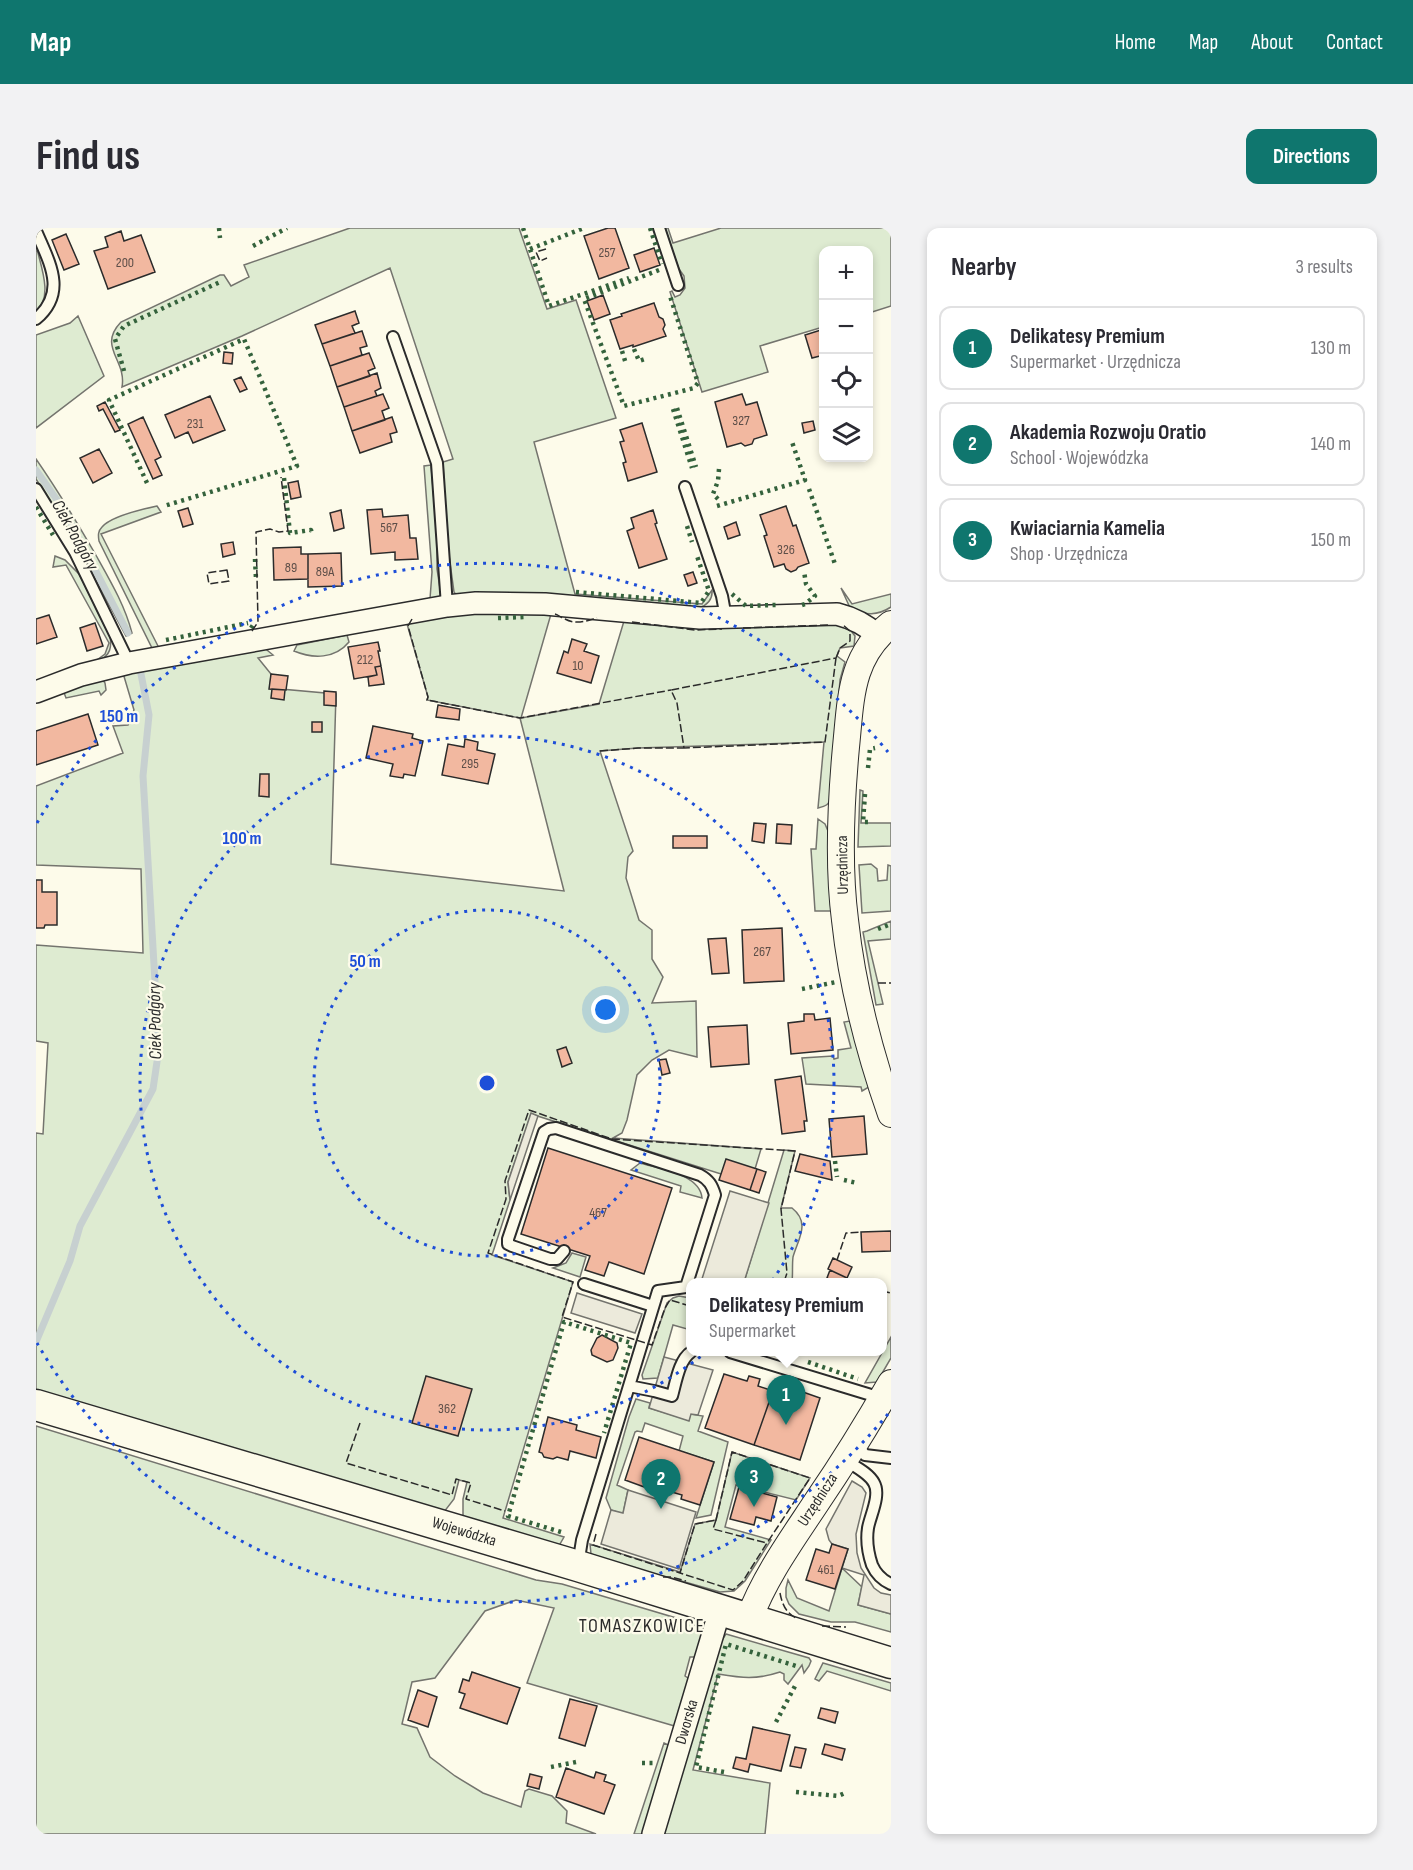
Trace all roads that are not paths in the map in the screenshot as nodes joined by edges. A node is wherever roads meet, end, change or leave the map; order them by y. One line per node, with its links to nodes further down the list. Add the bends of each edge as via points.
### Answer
1 (660, 228): 3 (lane)
2 (36, 231): 4 (lane, via 51,268 54,291 50,304)
3 (678, 285)
4 (36, 319)
5 (393, 337): 8 (lane, via 437,463)
6 (685, 487): 9 (lane)
7 (36, 489): 11 (lane, via 75,552)
8 (447, 606): 9 (street, via 545,604); 11 (street)
9 (726, 618): 10 (street, via 837,614)
10 (884, 629): 13 (street, Urzędnicza, via 863,656 854,679 843,792 842,870 844,919 858,1001)
11 (129, 663): 12 (street)
12 (36, 692)
13 (891, 1114)
14 (564, 1251): 15 (lane, via 557,1259 550,1259 508,1244 544,1132 556,1128 708,1179 715,1195)
15 (689, 1278)
16 (584, 1284): 18 (lane)
17 (686, 1287): 18 (lane, via 658,1291)
18 (653, 1306): 21 (lane)
19 (686, 1356): 21 (lane, via 672,1396)
20 (747, 1356): 22 (lane)
21 (629, 1386): 26 (lane, via 582,1540)
22 (887, 1390): 24 (street, Urzędnicza)
23 (36, 1405): 26 (main road, Wojewódzka)
24 (850, 1452): 25 (lane); 27 (lane, via 875,1484 867,1544 874,1570); 29 (street, Urzędnicza, via 778,1562)
25 (891, 1458)
26 (578, 1566): 28 (main road, Wojewódzka)
27 (891, 1584)
28 (720, 1610): 29 (main road, Wojewódzka); 31 (street, Dworska)
29 (749, 1619): 30 (main road, Wojewódzka)
30 (891, 1663)
31 (653, 1834)

